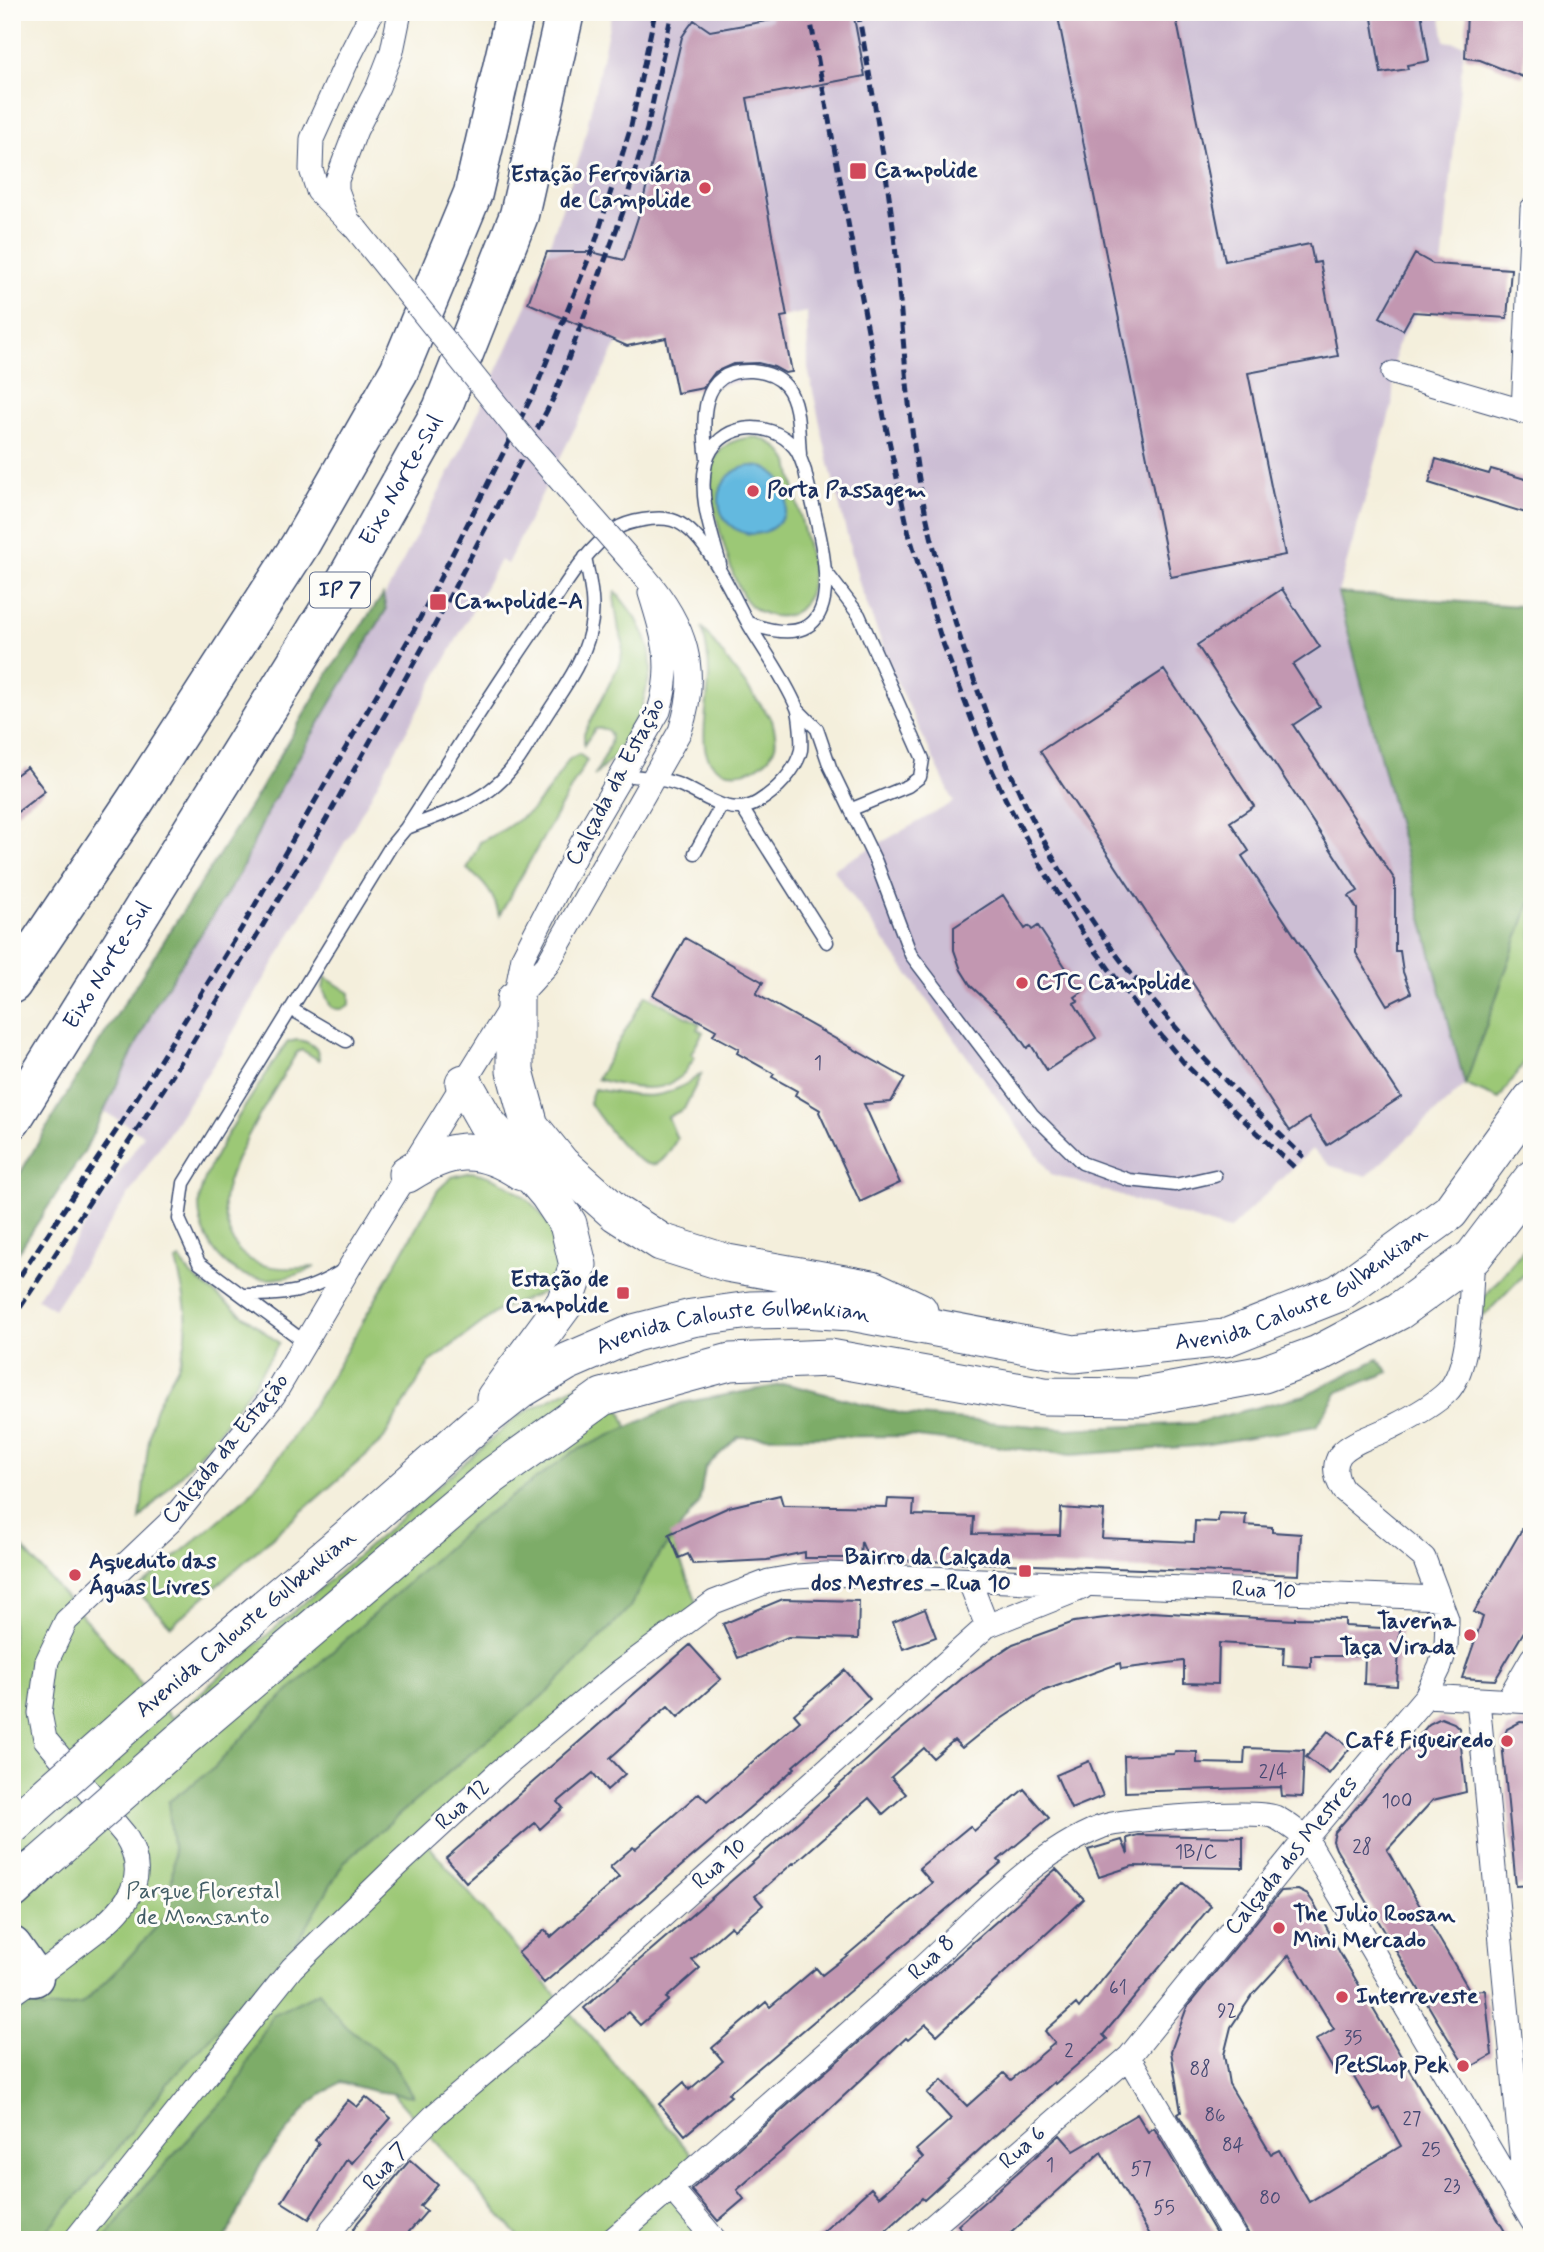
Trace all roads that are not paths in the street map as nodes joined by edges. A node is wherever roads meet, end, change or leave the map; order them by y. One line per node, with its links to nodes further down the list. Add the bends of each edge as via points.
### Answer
1 (372, 12): 6 (street, via 312,139 318,191)
2 (400, 12): 6 (street, via 379,87 337,180)
3 (515, 12): 25 (highway, IP 7, via 473,193 399,371 300,545)
4 (565, 12): 31 (highway, Eixo Norte-Sul / IP 7, via 519,215 442,409 333,603)
5 (1532, 209): 8 (street)
6 (352, 224): 14 (street, bridge, via 524,439)
7 (1393, 373): 8 (street)
8 (1527, 413)
9 (800, 458): 10 (lane, via 779,434 746,428 721,439); 10 (lane, via 794,404 787,387 763,372 748,371 725,376 707,397 702,428); 12 (lane)
10 (707, 460): 13 (lane, via 704,500)
11 (585, 557): 13 (lane, via 617,528 640,520 672,520 693,533); 22 (lane); 22 (lane, via 592,592 590,633 575,669 522,755 500,782 477,799)
12 (826, 572): 15 (lane, via 826,595 819,616 804,627 783,631); 21 (lane, via 859,615 923,759 920,777 908,786)
13 (724, 576): 15 (lane)
14 (645, 577): 17 (street, Calçada da Estação, via 666,649 666,688 659,711); 18 (street, Calçada da Estação, via 674,615 688,657 690,685 680,731)
15 (748, 623): 16 (lane)
16 (799, 710): 20 (lane, via 801,750 784,783 756,804); 21 (lane, via 817,729)
17 (622, 775): 18 (lane); 26 (street, Calçada da Estação, via 523,957)
18 (652, 779): 19 (lane, via 678,784); 26 (street, Calçada da Estação, via 547,965)
19 (721, 806): 20 (lane); 23 (lane)
20 (742, 808): 24 (lane)
21 (852, 809): 34 (lane, via 911,955 1032,1114 1082,1163 1129,1181 1175,1185)
22 (406, 828): 27 (lane)
23 (695, 853)
24 (827, 942)
25 (12, 984)
26 (515, 1000): 29 (street, Calçada da Estação); 32 (main road, via 515,1071)
27 (292, 1009): 28 (lane); 39 (lane, via 184,1183 179,1219 199,1264)
28 (346, 1041)
29 (464, 1083): 32 (main road); 33 (street, Calçada da Estação); 36 (main road, via 485,1122)
30 (1532, 1100): 40 (main road, Avenida Calouste Gulbenkian, via 1450,1212 1339,1293 1225,1338 1198,1341 1074,1354)
31 (12, 1120)
32 (530, 1126): 40 (main road, via 561,1164 616,1213 661,1242 727,1263 873,1289)
33 (407, 1174): 36 (main road, via 448,1153 471,1152 505,1161); 38 (street, Calçada da Estação)
34 (1214, 1176)
35 (1532, 1179): 37 (main road, Avenida Calouste Gulbenkian)
36 (538, 1183): 42 (main road, via 568,1224 578,1265 565,1303)
37 (1474, 1256): 45 (street, Calçada dos Mestres, via 1464,1359 1455,1382 1428,1406 1350,1447 1335,1467 1343,1490 1424,1558); 54 (main road, Avenida Calouste Gulbenkian, bridge, via 1399,1311 1318,1354 1264,1374 1139,1397 1044,1396 830,1358 730,1362 602,1397 492,1476)
38 (351, 1265): 39 (lane, via 321,1284 287,1295); 41 (street, Calçada da Estação)
39 (242, 1295): 41 (lane)
40 (964, 1333): 42 (main road, Avenida Calouste Gulbenkian, via 851,1312 802,1309 692,1318 634,1333 567,1362)
41 (306, 1343): 56 (street, Calçada da Estação, via 274,1395 170,1522 66,1621 47,1661 40,1713 45,1739 133,1847 136,1878 117,1914)
42 (476, 1425): 52 (main road, Avenida Calouste Gulbenkian, bridge)
43 (969, 1580): 44 (street, Rua 10); 46 (street); 63 (street, Rua 12, via 797,1576 769,1581 713,1602 500,1771 292,1968)
44 (1090, 1584): 45 (street, Rua 10); 46 (street, Rua 10)
45 (1439, 1598): 48 (street, Calçada dos Mestres, via 1447,1619 1446,1646)
46 (987, 1626): 59 (street, Rua 10)
47 (1532, 1658): 50 (street)
48 (1426, 1696): 49 (street); 53 (street, Calçada dos Mestres)
49 (1478, 1700): 50 (street); 58 (street)
50 (1507, 1700): 51 (street)
51 (1532, 1702)
52 (12, 1826)
53 (1306, 1838): 57 (street, Calçada dos Mestres); 60 (street, Rua 8, via 1273,1816 1210,1815 1102,1826 1052,1853); 61 (street)
54 (25, 1879)
55 (12, 1946): 56 (highway)
56 (23, 1985)
57 (1129, 2057): 62 (street, Rua 6); 68 (street)
58 (1524, 2094): 61 (street)
59 (451, 2100): 64 (street, Rua 7, via 391,2160)
60 (671, 2188): 65 (street, Rua 8); 66 (street)
61 (1529, 2217)
62 (942, 2232): 67 (street, Rua 6)
63 (75, 2240)
64 (326, 2240)
65 (612, 2240)
66 (715, 2240)
67 (916, 2240)
68 (1236, 2240)

